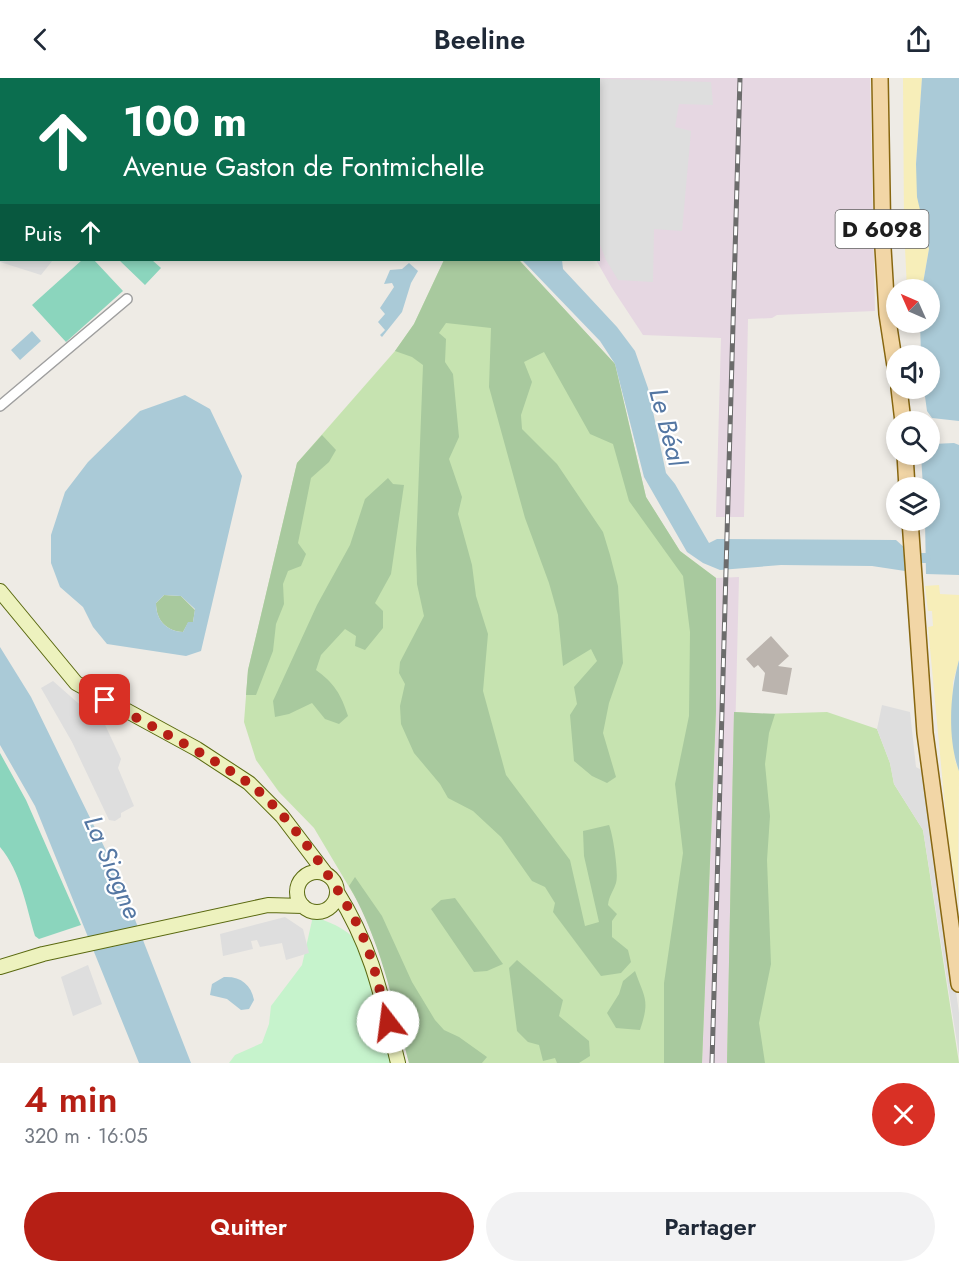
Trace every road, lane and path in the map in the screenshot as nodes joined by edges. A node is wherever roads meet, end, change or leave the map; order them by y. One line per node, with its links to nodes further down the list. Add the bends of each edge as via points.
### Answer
1 (880, 78): 4 (main road, D 6098, via 883,248)
2 (890, 78): 5 (main road, D 6098, via 890,227)
3 (128, 299): 6 (street)
4 (892, 345)
5 (898, 345)
6 (0, 406)
7 (911, 531): 18 (main road, via 925,733)
8 (0, 591): 9 (main road, via 76,683 197,749 249,783)
9 (308, 850): 10 (main road); 11 (main road)
10 (326, 874): 11 (main road, via 314,873); 12 (main road, via 334,881)
11 (302, 880): 13 (main road); 14 (main road, via 297,894)
12 (337, 892): 15 (main road, via 334,902); 16 (main road)
13 (268, 905): 14 (main road); 17 (main road)
14 (303, 906): 15 (main road)
15 (322, 911): 16 (main road, via 345,918)
16 (359, 929): 19 (main road, via 372,961)
17 (0, 967)
18 (959, 984)
19 (398, 1063)

